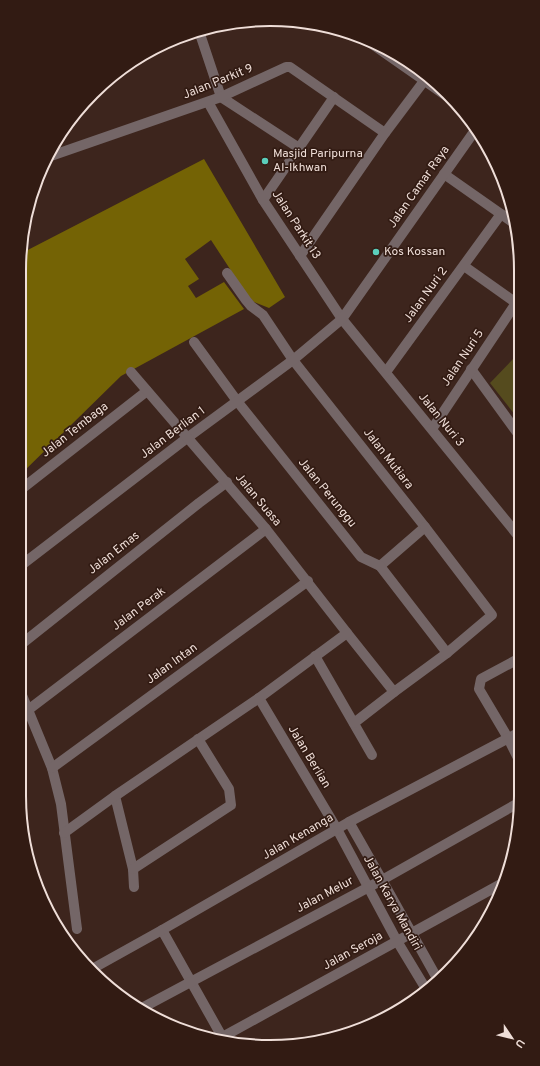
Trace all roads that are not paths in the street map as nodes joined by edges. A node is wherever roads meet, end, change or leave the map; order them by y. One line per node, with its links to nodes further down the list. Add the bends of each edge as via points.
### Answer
1 (200, 36): 4 (street)
2 (397, 62): 3 (street)
3 (424, 81): 7 (street)
4 (221, 97): 5 (street, Jalan Parkit 9, via 288,67); 6 (street, Jalan Parkit 9); 9 (street)
5 (334, 97): 7 (street, Jalan Parkit 9); 9 (street)
6 (208, 102): 10 (street, Jalan Parkit 9); 12 (street, Jalan Parkit 13)
7 (385, 133): 15 (street)
8 (473, 134): 11 (street, Jalan Camar Raya)
9 (299, 148): 12 (street)
10 (55, 155)
11 (444, 174): 13 (street); 20 (street, Jalan Camar Raya)
12 (263, 200): 15 (street, Jalan Parkit 13)
13 (501, 214): 14 (street); 16 (street, Jalan Nuri 2)
14 (508, 219)
15 (300, 256): 20 (street, Jalan Parkit 13)
16 (464, 266): 18 (street); 25 (street, Jalan Nuri 2)
17 (227, 273): 22 (street, Jalan Mutiara, via 251,306 264,315)
18 (514, 302)
19 (514, 308): 23 (street, Jalan Nuri 5)
20 (342, 319): 22 (street, Jalan Berlian 1); 25 (street, Jalan Nuri 3)
21 (194, 342): 27 (street, Jalan Perunggu)
22 (293, 360): 27 (street, Jalan Berlian 1); 33 (street, Jalan Mutiara)
23 (471, 369): 28 (street); 29 (street, Jalan Nuri 5)
24 (131, 372): 26 (street)
25 (386, 372): 29 (street, Jalan Nuri 3)
26 (147, 390): 30 (street); 32 (street, Jalan Tembaga)
27 (237, 401): 30 (street, Jalan Berlian 1); 37 (street, Jalan Perunggu, via 361,557)
28 (514, 428)
29 (432, 429): 35 (street, Jalan Nuri 3)
30 (187, 438): 31 (street, Jalan Suasa); 36 (street, Jalan Berlian 1)
31 (227, 482): 34 (street, Jalan Suasa); 40 (street, Jalan Emas)
32 (26, 485)
33 (425, 527): 37 (street); 41 (street, Jalan Mutiara, via 492,615)
34 (266, 529): 38 (street, Jalan Suasa); 47 (street, Jalan Perak)
35 (514, 531)
36 (26, 562)
37 (380, 566): 41 (street, Jalan Perunggu)
38 (308, 581): 39 (street, Jalan Suasa); 54 (street, Jalan Intan)
39 (347, 633): 42 (street); 44 (street, Jalan Suasa)
40 (26, 640)
41 (447, 653): 44 (street)
42 (316, 656): 45 (street); 48 (street)
43 (514, 661): 50 (street, via 481,679 479,683 479,689)
44 (394, 692): 48 (street)
45 (259, 698): 51 (street); 58 (street, Jalan Berlian)
46 (26, 705): 47 (street)
47 (28, 710): 54 (street)
48 (354, 723): 53 (street)
49 (514, 735): 50 (street, Jalan Kenanga)
50 (508, 738): 52 (street); 57 (street, Jalan Kenanga)
51 (198, 739): 55 (street); 60 (street, via 229,790 231,805)
52 (514, 750)
53 (372, 755)
54 (52, 768): 59 (street, via 61,804)
55 (115, 796): 59 (street); 60 (street)
56 (513, 806): 61 (street, Jalan Melur)
57 (349, 822): 58 (street, Jalan Kenanga); 61 (street)
58 (337, 829): 63 (street, Jalan Karya Mandiri); 66 (street, Jalan Kenanga)
59 (64, 833): 65 (street)
60 (133, 869): 62 (street)
61 (382, 880): 63 (street, Jalan Melur); 67 (street)
62 (134, 887)
63 (368, 887): 68 (street, Jalan Karya Mandiri); 71 (street, Jalan Melur)
64 (496, 887): 67 (street, Jalan Seroja)
65 (77, 928)
66 (162, 930): 69 (street, Jalan Kenanga); 71 (street)
67 (411, 933): 68 (street, Jalan Seroja); 70 (street)
68 (397, 941): 72 (street, Jalan Karya Mandiri); 75 (street, Jalan Seroja)
69 (95, 966)
70 (435, 975)
71 (191, 981): 73 (street, Jalan Melur); 74 (street)
72 (424, 986)
73 (146, 1006)
74 (218, 1034)
75 (228, 1036)

